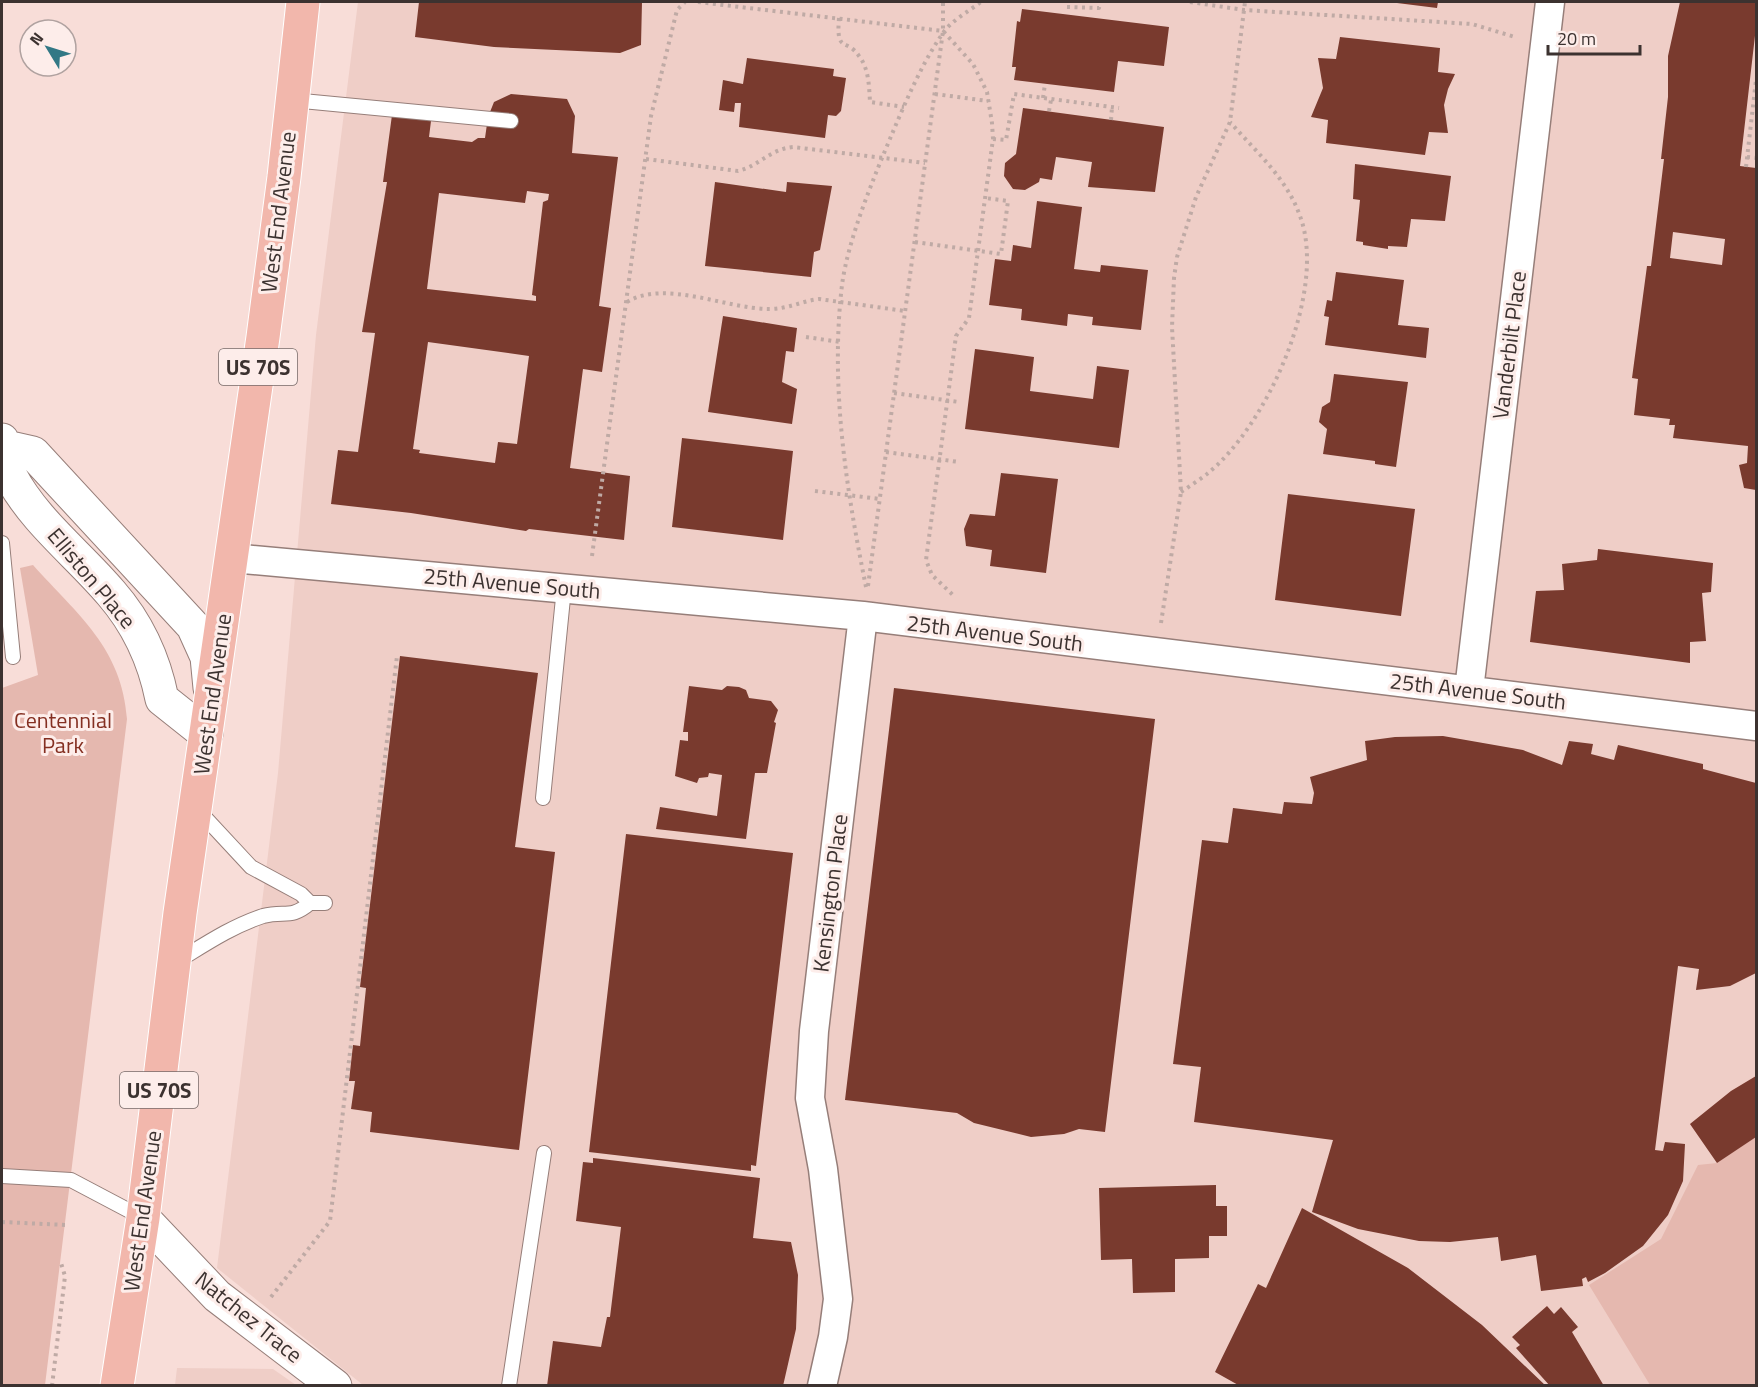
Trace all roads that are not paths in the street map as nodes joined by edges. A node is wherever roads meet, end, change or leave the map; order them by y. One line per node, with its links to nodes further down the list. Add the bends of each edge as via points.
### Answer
1 (303, 2): 3 (main road, West End Avenue / US 70S)
2 (1550, 2): 11 (street, Vanderbilt Place)
3 (292, 100): 4 (lane); 7 (main road, West End Avenue / US 70S)
4 (512, 121)
5 (2, 452): 12 (main road, Elliston Place, via 33,453 193,626 207,657); 14 (main road, Elliston Place, via 8,473 37,514 111,593 130,619 155,667 162,699)
6 (2, 543): 10 (lane)
7 (232, 558): 8 (street, 25th Avenue South); 12 (main road, West End Avenue / US 70S)
8 (564, 588): 9 (street, 25th Avenue South); 15 (lane)
9 (863, 616): 11 (street, 25th Avenue South); 26 (street, Kensington Place, via 814,1030 810,1098 823,1169 838,1299)
10 (13, 657)
11 (1469, 690): 13 (street, 25th Avenue South)
12 (211, 701): 14 (main road, West End Avenue / US 70S)
13 (1756, 726)
14 (206, 734): 16 (main road, West End Avenue / US 70S)
15 (543, 798)
16 (196, 808): 17 (lane, via 251,867); 19 (main road, West End Avenue / US 70S)
17 (310, 903): 18 (lane); 19 (lane, via 298,914 264,916 217,936)
18 (325, 903)
19 (174, 963): 22 (main road, West End Avenue / US 70S)
20 (544, 1153): 25 (lane)
21 (2, 1176): 22 (lane, via 71,1180)
22 (143, 1218): 23 (main road, West End Avenue / US 70S); 24 (main road, Natchez Trace, via 217,1296)
23 (117, 1386)
24 (335, 1386)
25 (509, 1386)
26 (822, 1386)

